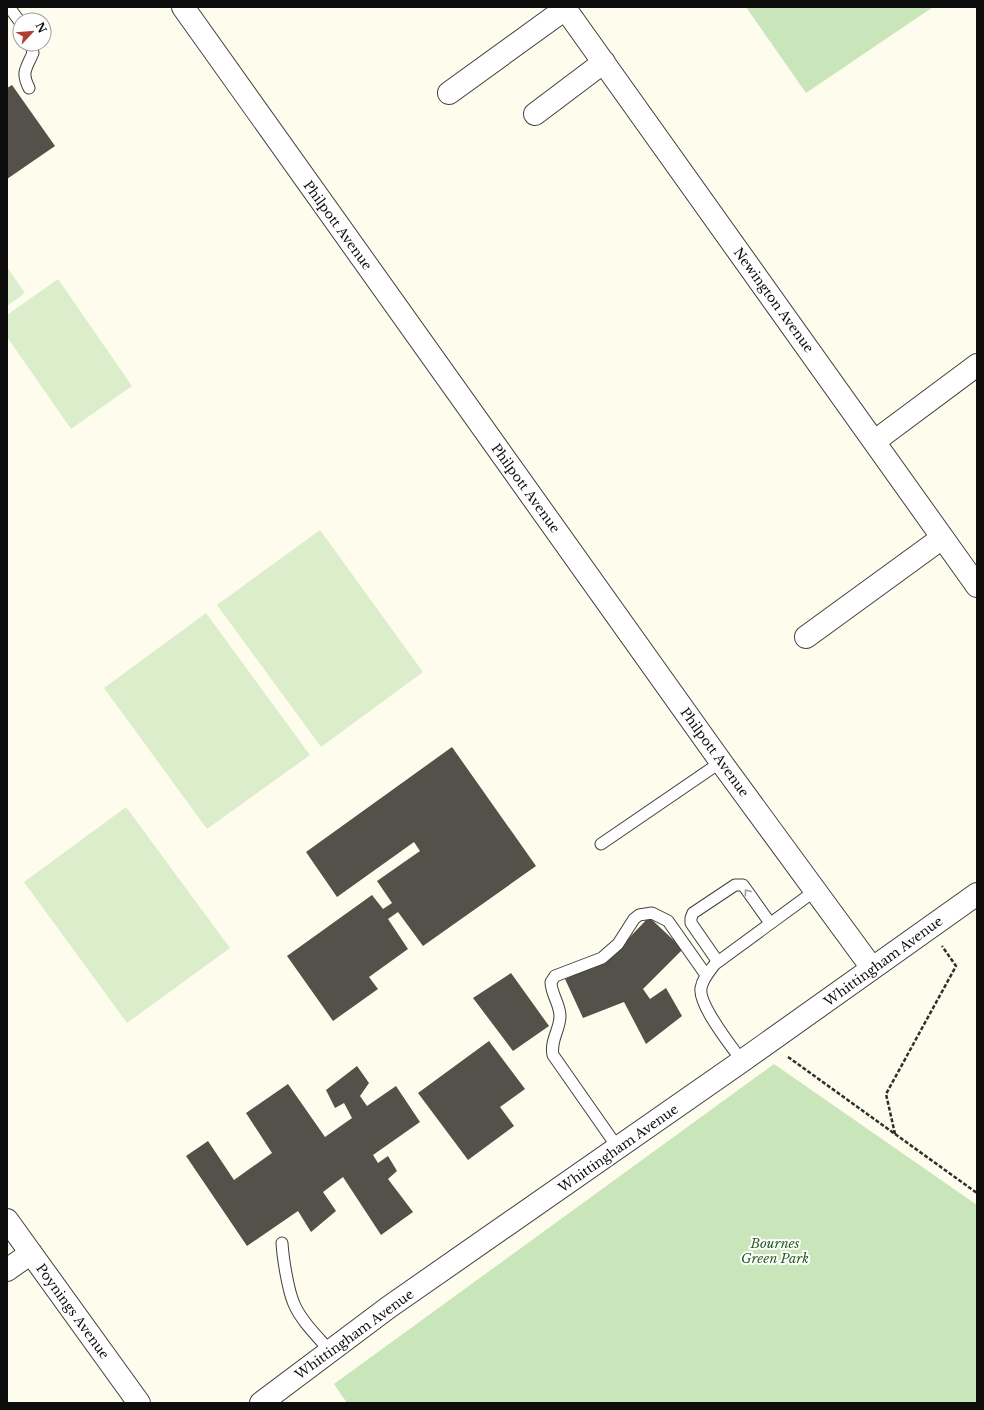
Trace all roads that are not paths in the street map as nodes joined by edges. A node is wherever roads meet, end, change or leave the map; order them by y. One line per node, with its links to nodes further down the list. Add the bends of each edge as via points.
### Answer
1 (183, 7): 13 (street, Philpott Avenue)
2 (564, 8): 4 (street, Newington Avenue); 6 (street)
3 (32, 52): 5 (lane, via 24,70)
4 (604, 62): 7 (street); 9 (street, Newington Avenue)
5 (29, 88)
6 (449, 93)
7 (535, 114)
8 (977, 365): 9 (street)
9 (875, 441): 10 (street, Newington Avenue)
10 (942, 538): 11 (street, Newington Avenue); 12 (street)
11 (977, 586)
12 (806, 637)
13 (721, 762): 14 (lane); 15 (street, Philpott Avenue)
14 (601, 844)
15 (816, 890): 17 (lane); 19 (street, Philpott Avenue)
16 (977, 894): 19 (street, Whittingham Avenue)
17 (770, 923): 18 (lane); 18 (lane, one-way to 18, via 743,885 739,884 735,884 693,913 691,923)
18 (718, 962): 20 (lane)
19 (872, 968): 21 (street, Whittingham Avenue)
20 (706, 975): 21 (lane, via 701,990 705,1004); 22 (lane, via 668,921 652,913 639,915 634,919 618,944 602,958 555,976 551,982 560,1013 551,1046 553,1055)
21 (742, 1061): 22 (street, Whittingham Avenue)
22 (618, 1148): 27 (street, Whittingham Avenue)
23 (7, 1220): 25 (street, Poynings Avenue)
24 (282, 1243): 27 (lane, via 293,1303)
25 (31, 1253): 26 (street); 28 (street, Poynings Avenue)
26 (7, 1270)
27 (330, 1351): 29 (street, Whittingham Avenue)
28 (139, 1403)
29 (261, 1403)

